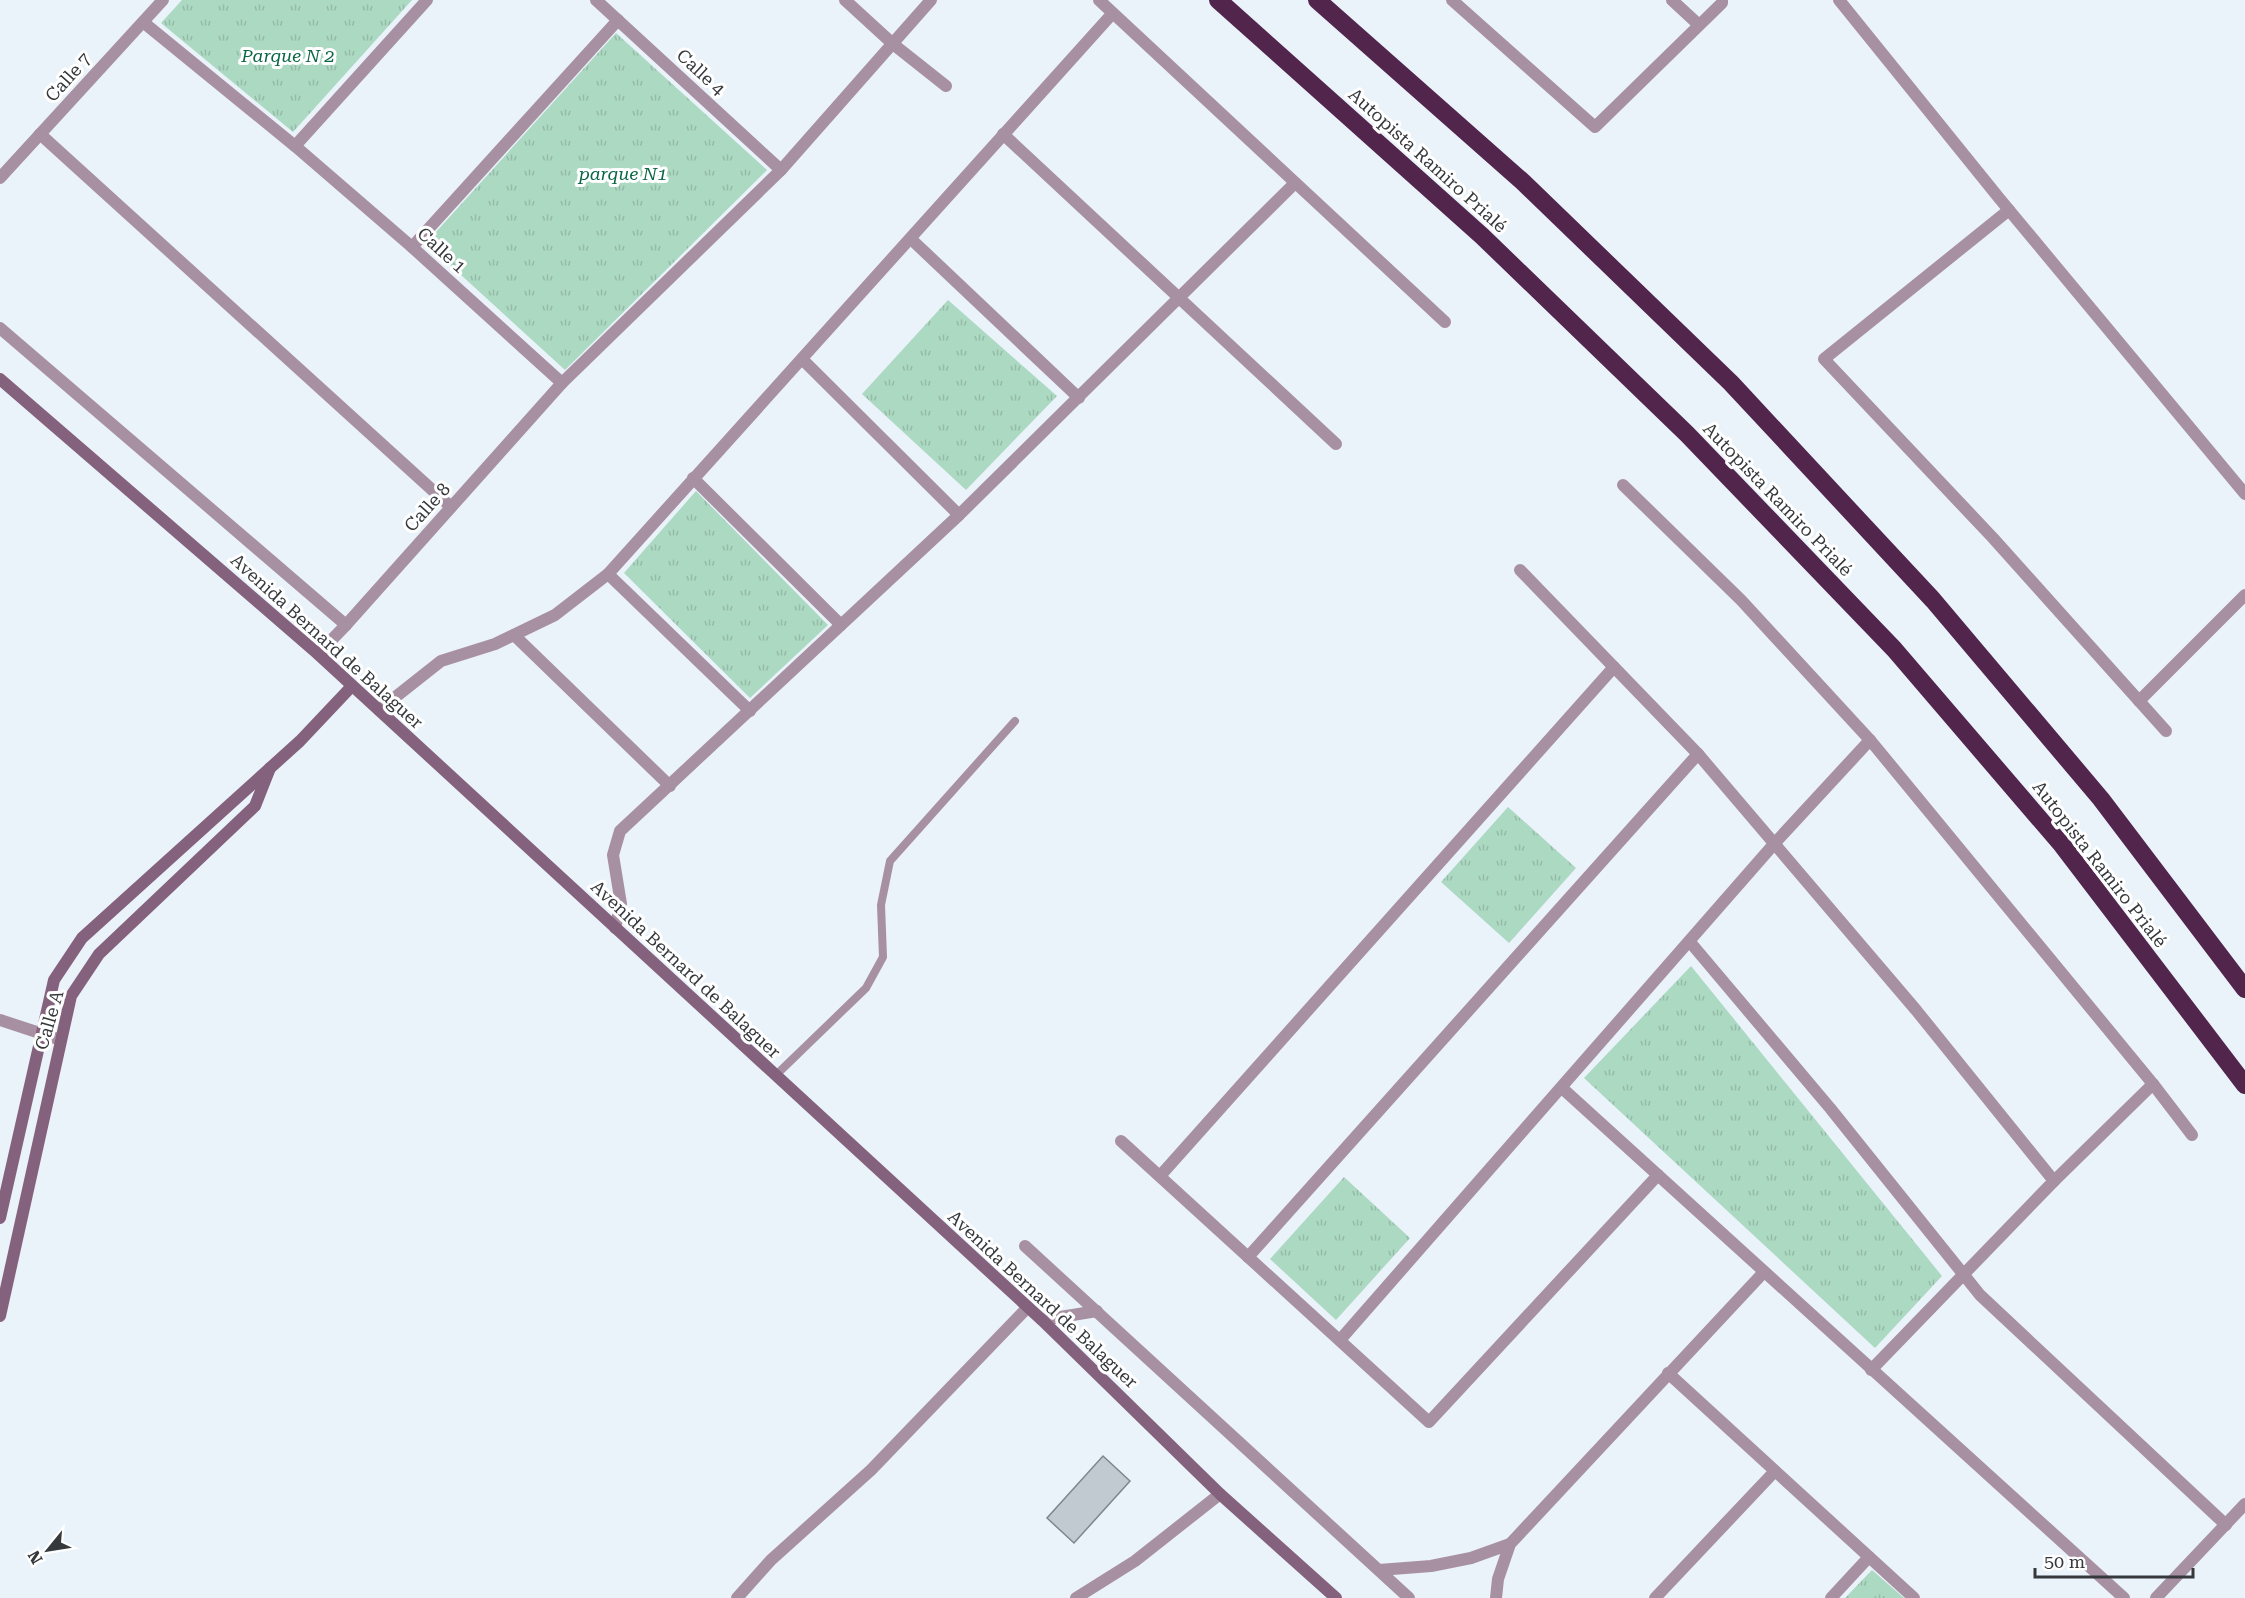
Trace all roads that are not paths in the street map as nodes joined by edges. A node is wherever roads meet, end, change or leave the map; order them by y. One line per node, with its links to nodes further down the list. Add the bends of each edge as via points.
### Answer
1 (163, 0): 15 (street, Calle 7)
2 (427, 0): 21 (street)
3 (596, 0): 14 (street, Calle 4)
4 (845, 0): 17 (street)
5 (931, 0): 17 (street, Calle 8)
6 (1099, 0): 13 (street)
7 (1218, 0): 68 (highway, Autopista Ramiro Prialé, via 1482,236 1687,434 1894,649 2062,845)
8 (1317, 0): 62 (highway, via 1523,183 1739,392 1933,600 2101,799)
9 (1452, 0): 16 (street, via 1595,128)
10 (1672, 0): 16 (street)
11 (1722, 0): 16 (street)
12 (1839, 0): 25 (street)
13 (1112, 14): 20 (street); 24 (street)
14 (618, 20): 22 (street, Calle 4); 27 (street)
15 (143, 22): 19 (street, Calle 7); 21 (street, Calle 1)
16 (1699, 25)
17 (893, 44): 18 (street); 22 (street, Calle 8)
18 (946, 86)
19 (40, 134): 23 (street, Calle 7); 39 (street)
20 (1003, 134): 26 (street); 28 (street)
21 (294, 146): 27 (street, Calle 1)
22 (782, 170): 33 (street, Calle 8)
23 (0, 178)
24 (1295, 183): 28 (street); 29 (street)
25 (2008, 210): 38 (street); 50 (street, via 1824,359 1993,538)
26 (911, 239): 31 (street); 34 (street)
27 (412, 247): 33 (street, Calle 1)
28 (1181, 297): 34 (street); 35 (street)
29 (1445, 322)
30 (0, 328): 44 (street)
31 (802, 359): 36 (street); 40 (street)
32 (0, 379): 47 (street, Avenida Bernard de Balaguer)
33 (562, 383): 39 (street, Calle 8)
34 (1079, 398): 40 (street)
35 (1336, 444)
36 (693, 478): 42 (street); 45 (street)
37 (1623, 485): 55 (street, via 1741,600)
38 (2245, 494)
39 (451, 507): 44 (street, Calle 8)
40 (959, 515): 45 (street)
41 (1520, 570): 48 (street)
42 (608, 574): 46 (street, via 555,615); 52 (street)
43 (2245, 595): 50 (street)
44 (346, 625): 47 (street, Calle 8)
45 (841, 625): 52 (street)
46 (514, 634): 51 (street, via 441,661); 58 (street)
47 (318, 654): 49 (street, Avenida Bernard de Balaguer)
48 (1614, 667): 56 (street); 73 (street)
49 (352, 686): 51 (street, Avenida Bernard de Balaguer); 57 (street, Calle A)
50 (2139, 701): 54 (street)
51 (379, 710): 60 (street, Avenida Bernard de Balaguer)
52 (750, 711): 58 (street)
53 (1015, 721): 66 (lane, via 890,861 881,905 883,957 866,988)
54 (2166, 731)
55 (1870, 740): 59 (street); 67 (street)
56 (1698, 754): 59 (street); 77 (street)
57 (271, 767): 64 (street, Calle A, via 82,938 54,980); 65 (street, Calle A, via 255,806 99,954 71,996)
58 (670, 786): 60 (street, via 620,831 613,855 621,904)
59 (1774, 844): 61 (street); 74 (street, via 1916,1010)
60 (615, 928): 66 (street, Avenida Bernard de Balaguer)
61 (1690, 942): 69 (street); 79 (street, via 1830,1108)
62 (2245, 989)
63 (0, 1020): 64 (street)
64 (41, 1034): 65 (street); 75 (street, Calle A)
65 (61, 1040): 82 (street, Calle A)
66 (775, 1076): 80 (street, Avenida Bernard de Balaguer)
67 (2153, 1083): 70 (street); 74 (street)
68 (2245, 1085)
69 (1562, 1088): 72 (street); 84 (street)
70 (2192, 1135)
71 (1121, 1141): 73 (street)
72 (1658, 1175): 78 (street); 84 (street, via 1429,1422)
73 (1160, 1176): 77 (street)
74 (2054, 1181): 79 (street)
75 (0, 1218)
76 (1025, 1246): 81 (street)
77 (1248, 1257): 84 (street)
78 (1764, 1272): 85 (street); 86 (street)
79 (1962, 1275): 85 (street); 90 (street)
80 (1028, 1307): 83 (street, Avenida Bernard de Balaguer); 94 (street, via 870,1470 771,1560)
81 (1097, 1311): 83 (street); 93 (street)
82 (0, 1316)
83 (1042, 1320): 88 (street, Avenida Bernard de Balaguer)
84 (1340, 1340)
85 (1871, 1370): 102 (street)
86 (1668, 1373): 87 (street); 91 (street)
87 (1775, 1471): 92 (street); 99 (street)
88 (1220, 1494): 95 (street, via 1135,1560); 96 (street, Avenida Bernard de Balaguer)
89 (2245, 1504): 90 (street)
90 (2226, 1525): 103 (street)
91 (1510, 1544): 93 (street, via 1471,1558 1431,1566); 98 (street)
92 (1869, 1557): 100 (street); 101 (street)
93 (1379, 1570): 97 (street)
94 (737, 1598)
95 (1076, 1598)
96 (1336, 1598)
97 (1409, 1598)
98 (1496, 1598)
99 (1655, 1598)
100 (1831, 1598)
101 (1914, 1598)
102 (2124, 1598)
103 (2156, 1598)

